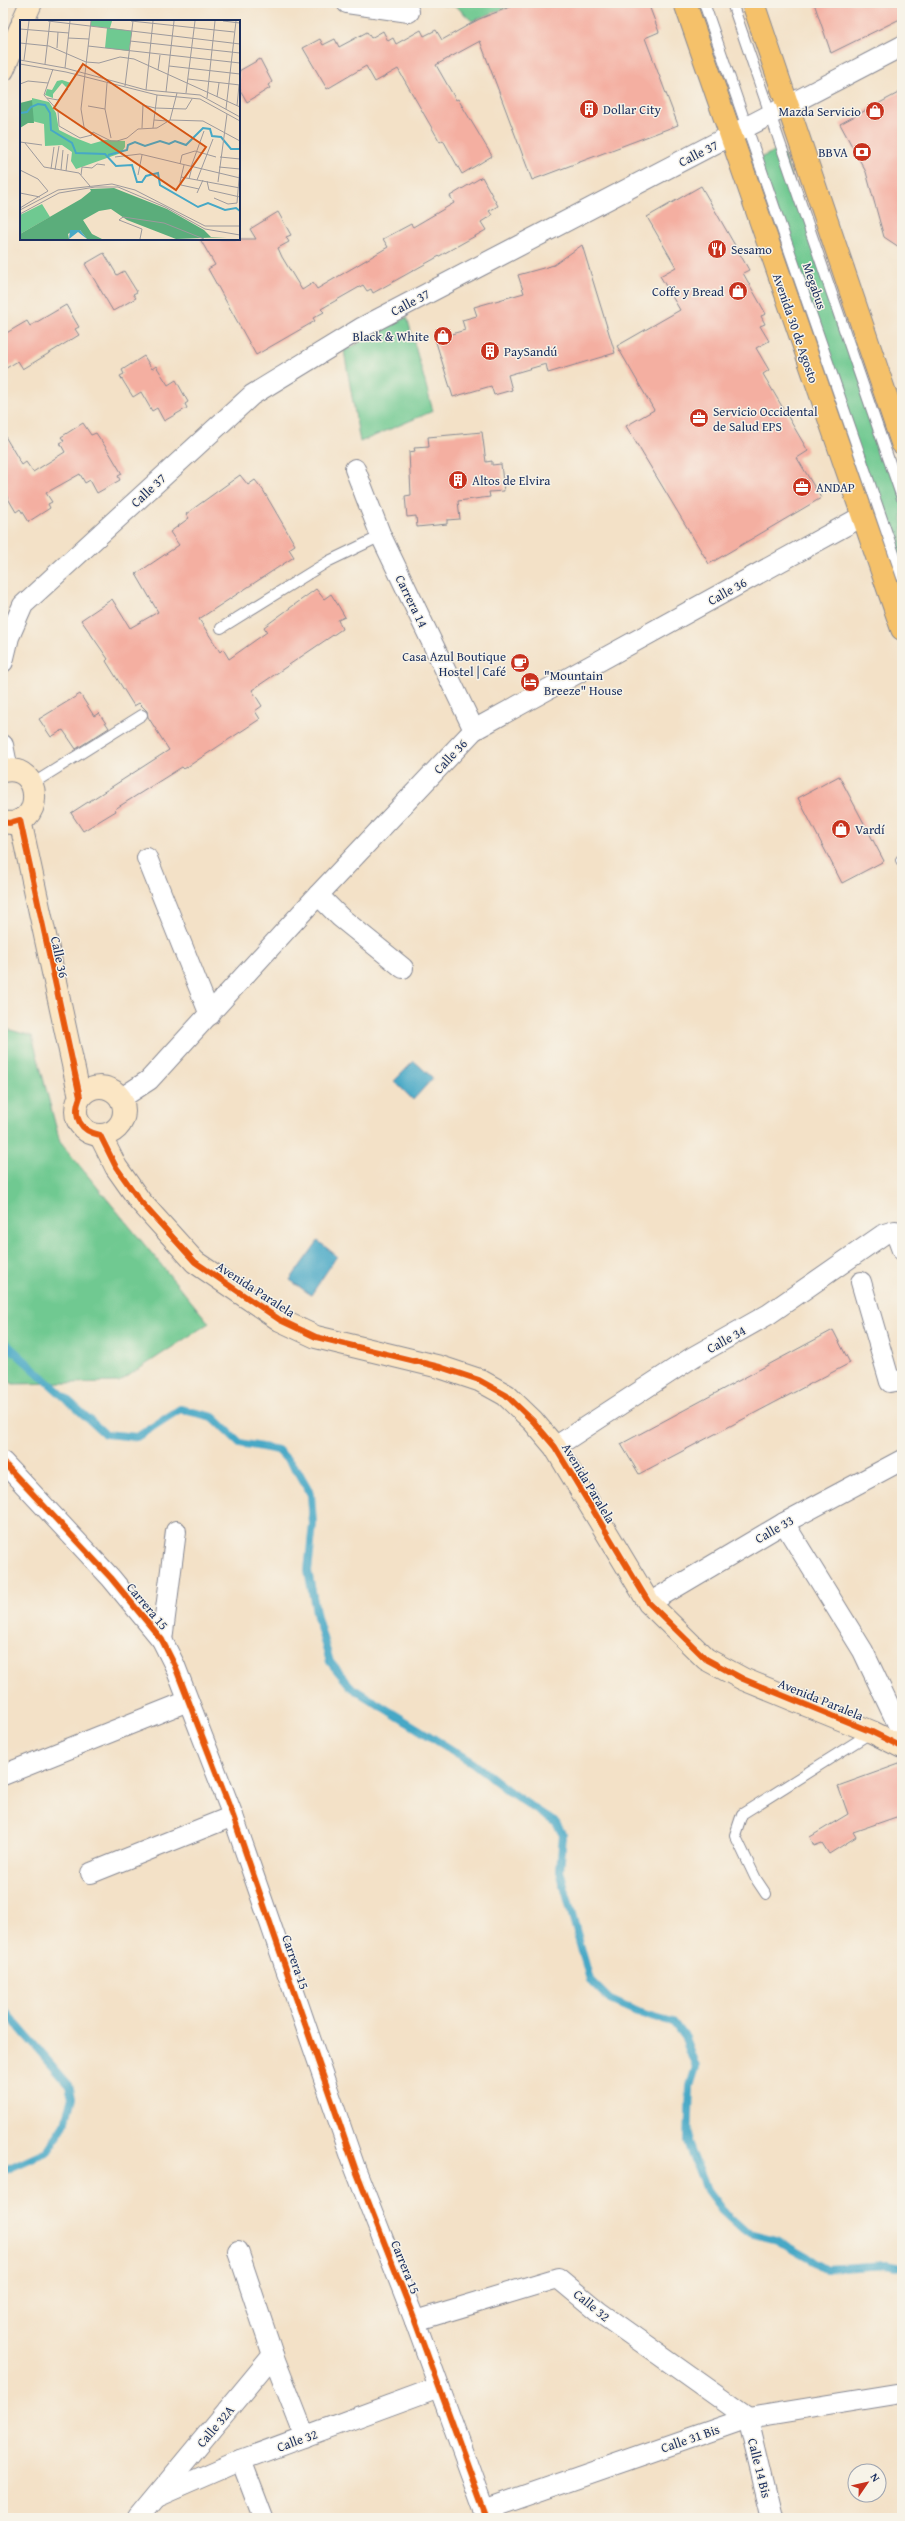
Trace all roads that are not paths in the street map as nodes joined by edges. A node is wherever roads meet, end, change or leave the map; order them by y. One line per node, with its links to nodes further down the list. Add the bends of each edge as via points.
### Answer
1 (31, 3): 8 (main road)
2 (347, 3): 7 (street)
3 (685, 3): 13 (main road, Avenida 30 de Agosto)
4 (704, 3): 13 (lane, Megabus)
5 (732, 3): 12 (lane, Megabus)
6 (753, 3): 12 (main road)
7 (409, 12)
8 (23, 20)
9 (20, 29): 11 (main road)
10 (902, 46): 12 (street, Calle 37)
11 (3, 70)
12 (779, 109): 13 (street, Calle 37); 14 (main road); 16 (lane, Megabus)
13 (739, 131): 17 (main road, Avenida 30 de Agosto); 19 (lane, Megabus); 22 (street, Calle 37, via 363,327 252,395 23,605 9,637)
14 (902, 443)
15 (355, 469): 18 (street, Carrera 14)
16 (902, 498)
17 (862, 517): 21 (main road, Avenida 30 de Agosto); 24 (street, Calle 36)
18 (380, 536): 20 (lane, via 329,561); 24 (street, Carrera 14)
19 (902, 577)
20 (221, 628)
21 (902, 630)
22 (3, 662)
23 (142, 716): 27 (lane)
24 (474, 730): 30 (street, Calle 36)
25 (3, 745): 26 (street)
26 (5, 771): 27 (main road, via 26,776)
27 (32, 784): 28 (main road, via 35,794 34,805 28,814)
28 (11, 821): 33 (main road, Calle 36)
29 (147, 858): 32 (street)
30 (318, 895): 31 (street, via 340,917); 32 (street, Calle 36)
31 (403, 968)
32 (210, 1015): 34 (street, Calle 36, via 148,1080)
33 (80, 1097): 34 (main road, via 98,1086 109,1088); 35 (main road, via 76,1117 81,1126 90,1133)
34 (120, 1099): 35 (main road, via 123,1116 119,1126)
35 (100, 1135): 39 (main road, Avenida Paralela, via 116,1167 140,1201 195,1262 221,1281 280,1320 316,1337 440,1366 479,1380 506,1396 533,1421)
36 (902, 1250): 39 (street, Calle 34, via 896,1231 884,1234 769,1314 692,1357)
37 (861, 1282): 38 (street, via 890,1382)
38 (902, 1380)
39 (555, 1448): 44 (main road, Avenida Paralela)
40 (902, 1460): 42 (street, Calle 33)
41 (3, 1462): 45 (street, Carrera 15, via 111,1578)
42 (784, 1523): 44 (street, Calle 33); 48 (street, via 863,1651)
43 (176, 1531): 45 (street, Carrera 15)
44 (649, 1604): 47 (main road, Avenida Paralela, via 706,1660 743,1679)
45 (162, 1640): 46 (street, Carrera 15)
46 (188, 1701): 50 (street); 51 (street, Carrera 15)
47 (872, 1732): 49 (main road, Avenida Paralela); 53 (lane, via 742,1814 735,1835)
48 (902, 1733)
49 (902, 1747)
50 (3, 1775)
51 (233, 1816): 52 (street); 55 (street, Carrera 15, via 355,2168)
52 (91, 1873)
53 (766, 1894)
54 (238, 2251): 56 (street)
55 (415, 2321): 57 (street, Carrera 15); 59 (street, Calle 32, via 558,2278 599,2312)
56 (273, 2355): 60 (street); 62 (street, Calle 32A)
57 (439, 2387): 60 (street, Calle 32); 63 (street, Carrera 15)
58 (902, 2393): 59 (street, Calle 31 Bis)
59 (748, 2418): 63 (street, Calle 31 Bis); 66 (street, Calle 14 Bis)
60 (305, 2437): 61 (street, Calle 32)
61 (241, 2460): 62 (street, Calle 32); 65 (street)
62 (156, 2497): 64 (street, Calle 32A)
63 (485, 2516)
64 (138, 2518)
65 (263, 2518)
66 (772, 2518)

